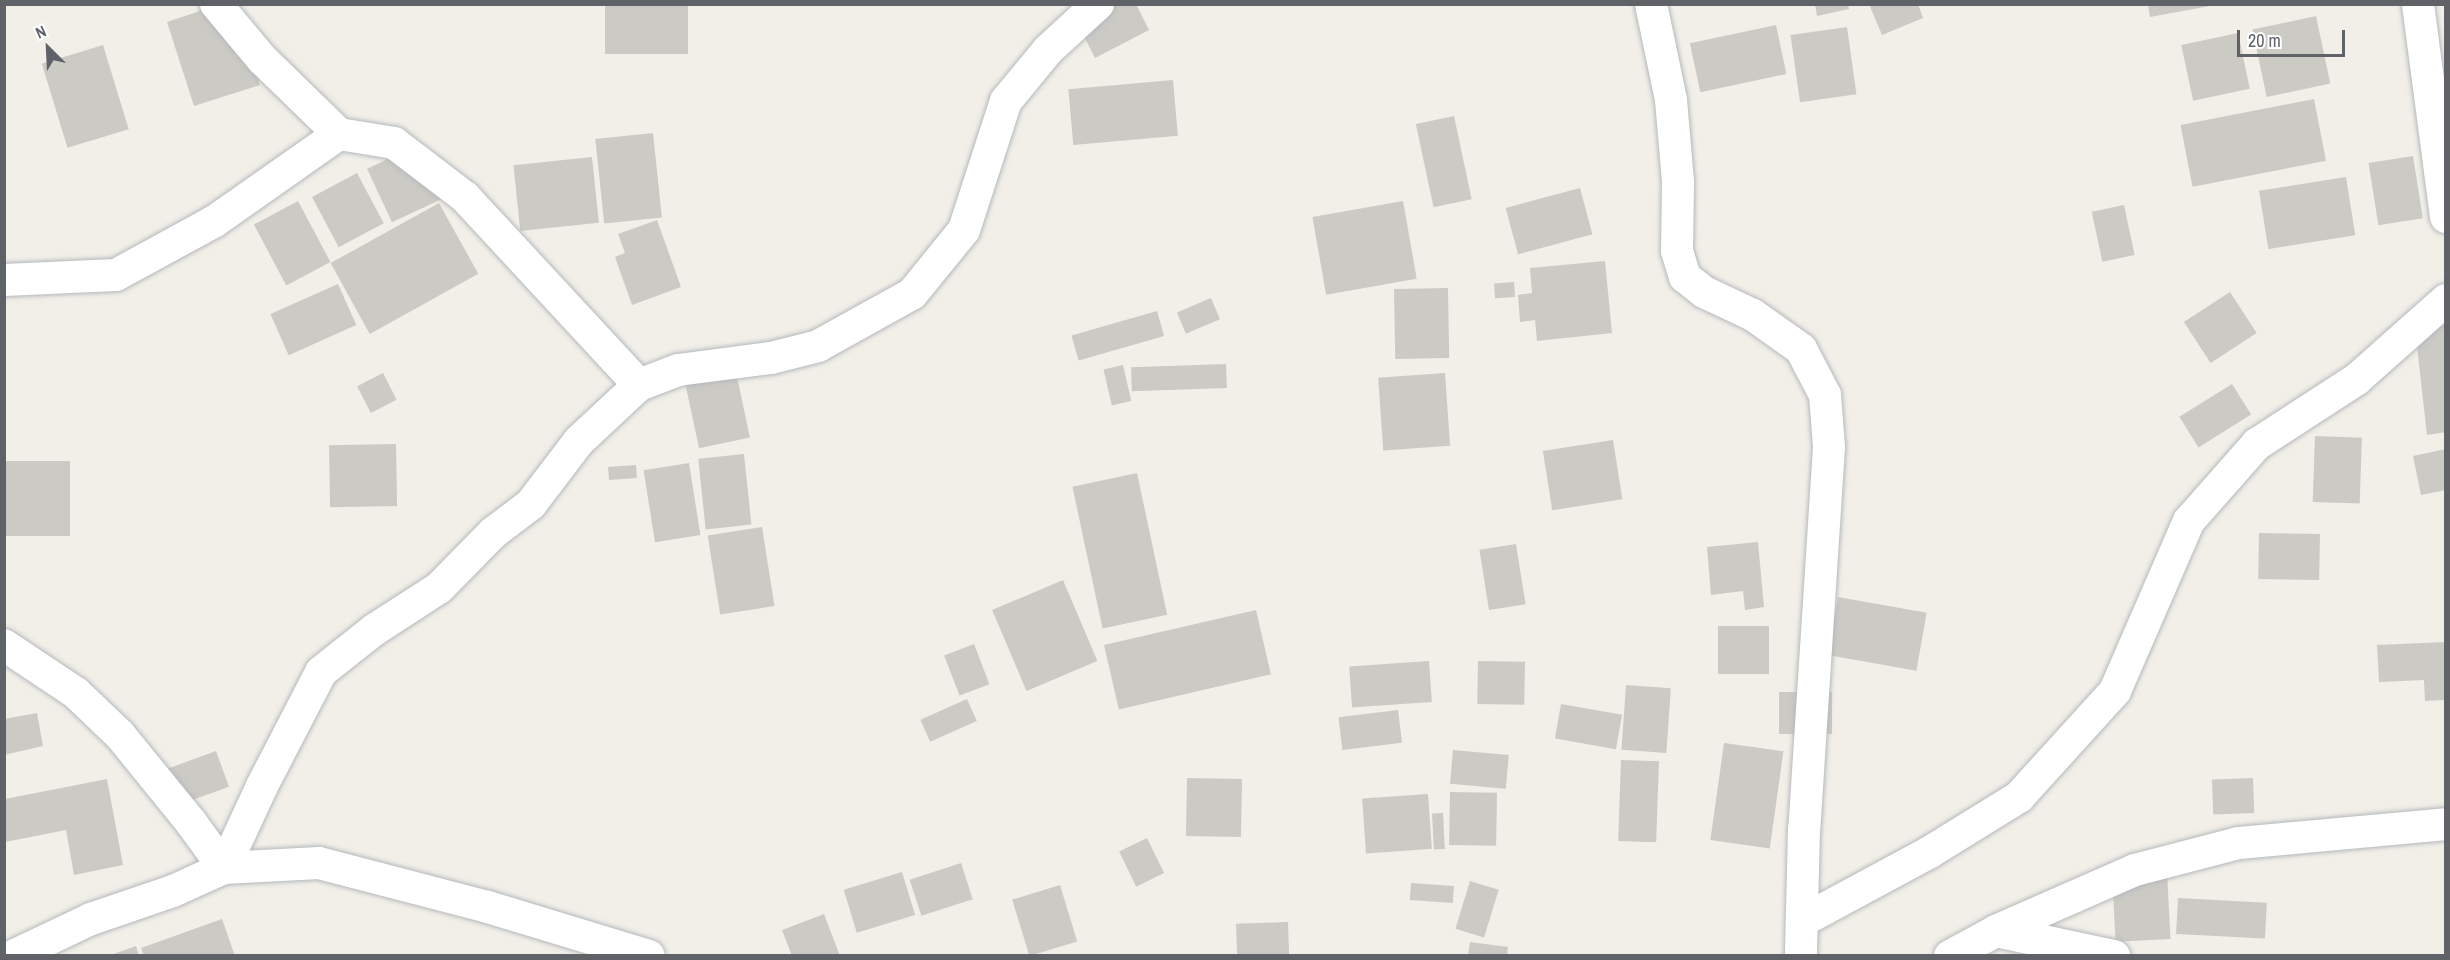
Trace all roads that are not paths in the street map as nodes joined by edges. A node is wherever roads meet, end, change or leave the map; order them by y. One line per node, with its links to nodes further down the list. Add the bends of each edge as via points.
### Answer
1 (216, 4): 5 (street, via 262,59)
2 (1098, 4): 9 (street, via 1048,50 1006,101 964,230 912,294 818,346 771,358 678,370)
3 (1651, 4): 13 (street, via 1671,100 1678,182 1677,251 1685,277 1704,292 1753,315 1801,349 1825,395 1829,447 1804,829)
4 (2418, 4): 6 (street)
5 (339, 134): 7 (street, via 215,221 116,275); 9 (street, via 394,143 465,196)
6 (2445, 217)
7 (4, 280)
8 (2445, 300): 13 (street, via 2357,379 2257,444 2189,521 2115,691 2019,797 1929,852)
9 (639, 385): 12 (street, via 579,441 531,504 493,533 439,588 374,630 321,672)
10 (4, 645): 12 (street, via 76,693 120,735)
11 (2445, 824): 14 (street, via 2239,843 2135,870)
12 (224, 868): 15 (street, via 173,891 91,919); 16 (street, via 319,863 488,907)
13 (1802, 921): 17 (street)
14 (1996, 931): 18 (street); 19 (street)
15 (13, 956)
16 (649, 956)
17 (1801, 956)
18 (1950, 956)
19 (2114, 956)

